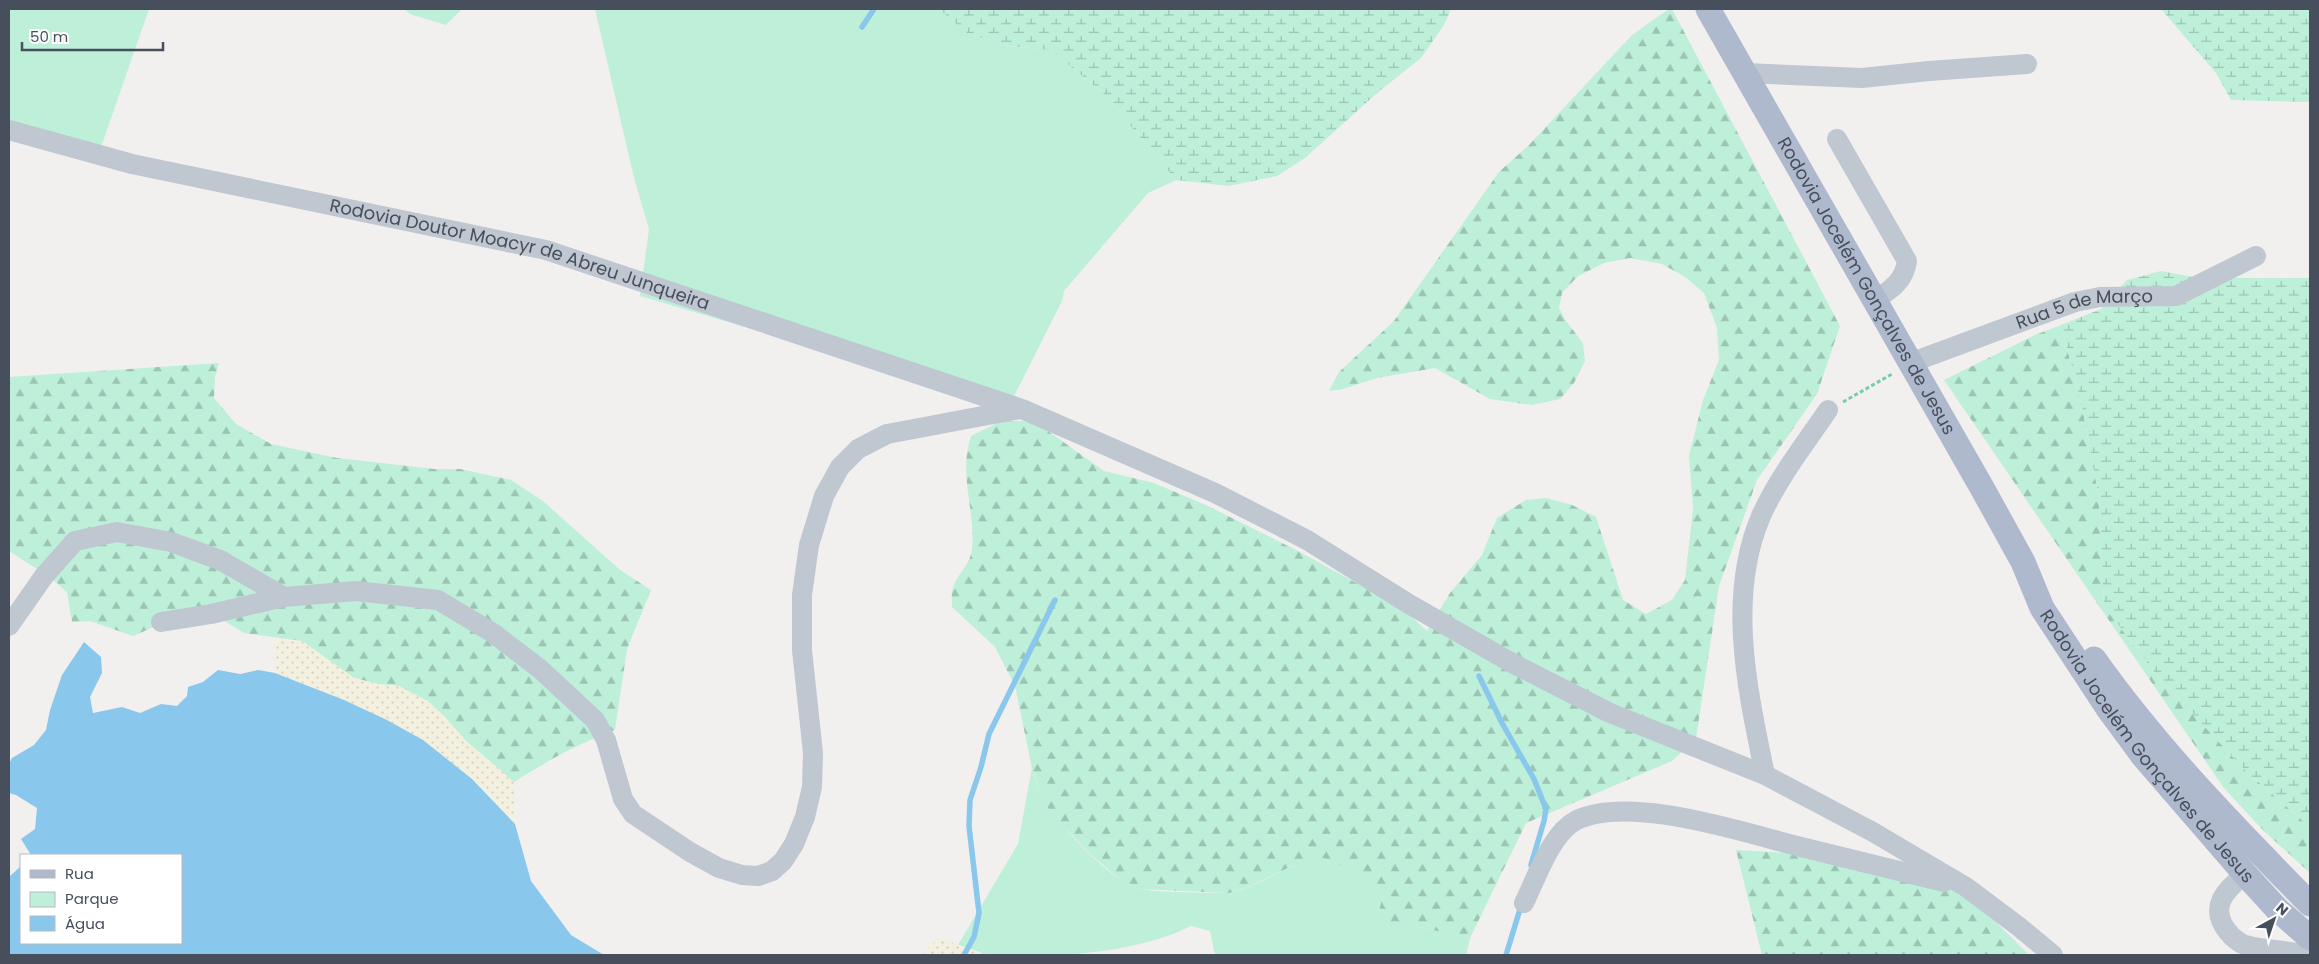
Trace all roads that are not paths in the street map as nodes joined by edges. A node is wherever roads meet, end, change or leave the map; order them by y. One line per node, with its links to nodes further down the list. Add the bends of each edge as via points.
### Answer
1 (1708, 9): 3 (main road, Rodovia Jocelém Gonçalves de Jesus)
2 (2026, 64): 3 (street, via 1862,78)
3 (1744, 73): 7 (main road, Rodovia Jocelém Gonçalves de Jesus)
4 (9, 130): 9 (street, Rodovia Doutor Moacyr de Abreu Junqueira, via 132,164 546,250)
5 (1837, 139): 7 (street, via 1907,261 1897,284)
6 (2256, 256): 8 (street, Rua 5 de Março, via 2176,296 2100,297 2075,302)
7 (1874, 301): 8 (main road, Rodovia Jocelém Gonçalves de Jesus)
8 (1910, 363): 11 (main road, Rodovia Jocelém Gonçalves de Jesus)
9 (1022, 409): 12 (street, via 887,434 858,449 840,467 824,496 809,545 802,595 802,650 813,753 812,787 806,817 783,861 758,876 719,868 633,814 623,799 606,740 595,720 540,669 493,634 438,600 356,591); 15 (street, Rodovia Doutor Moacyr de Abreu Junqueira, via 1215,493 1299,536 1512,663 1610,713)
10 (1828, 410): 15 (street, via 1780,482 1761,517 1748,556 1743,596 1746,659)
11 (2023, 562): 16 (main road, Rodovia Jocelém Gonçalves de Jesus, via 2042,608 2106,708); 19 (main road, Rodovia Jocelém Gonçalves de Jesus, via 2057,603 2141,722 2218,809)
12 (284, 597): 13 (street); 14 (street, via 220,560 171,542 117,532 75,541 44,576)
13 (161, 622)
14 (9, 626)
15 (1765, 775): 17 (street, Rodovia Doutor Moacyr de Abreu Junqueira, via 1873,832)
16 (2245, 874): 19 (main road, via 2262,874 2290,898); 20 (main road, Rodovia Jocelém Gonçalves de Jesus); 22 (street, via 2221,900 2218,912 2221,923 2244,945)
17 (1966, 887): 18 (street, via 1681,817 1599,813 1575,821 1562,832 1548,853); 21 (street, Rodovia Doutor Moacyr de Abreu Junqueira)
18 (1524, 904)
19 (2310, 904)
20 (2310, 938)
21 (2053, 955)
22 (2304, 955)

